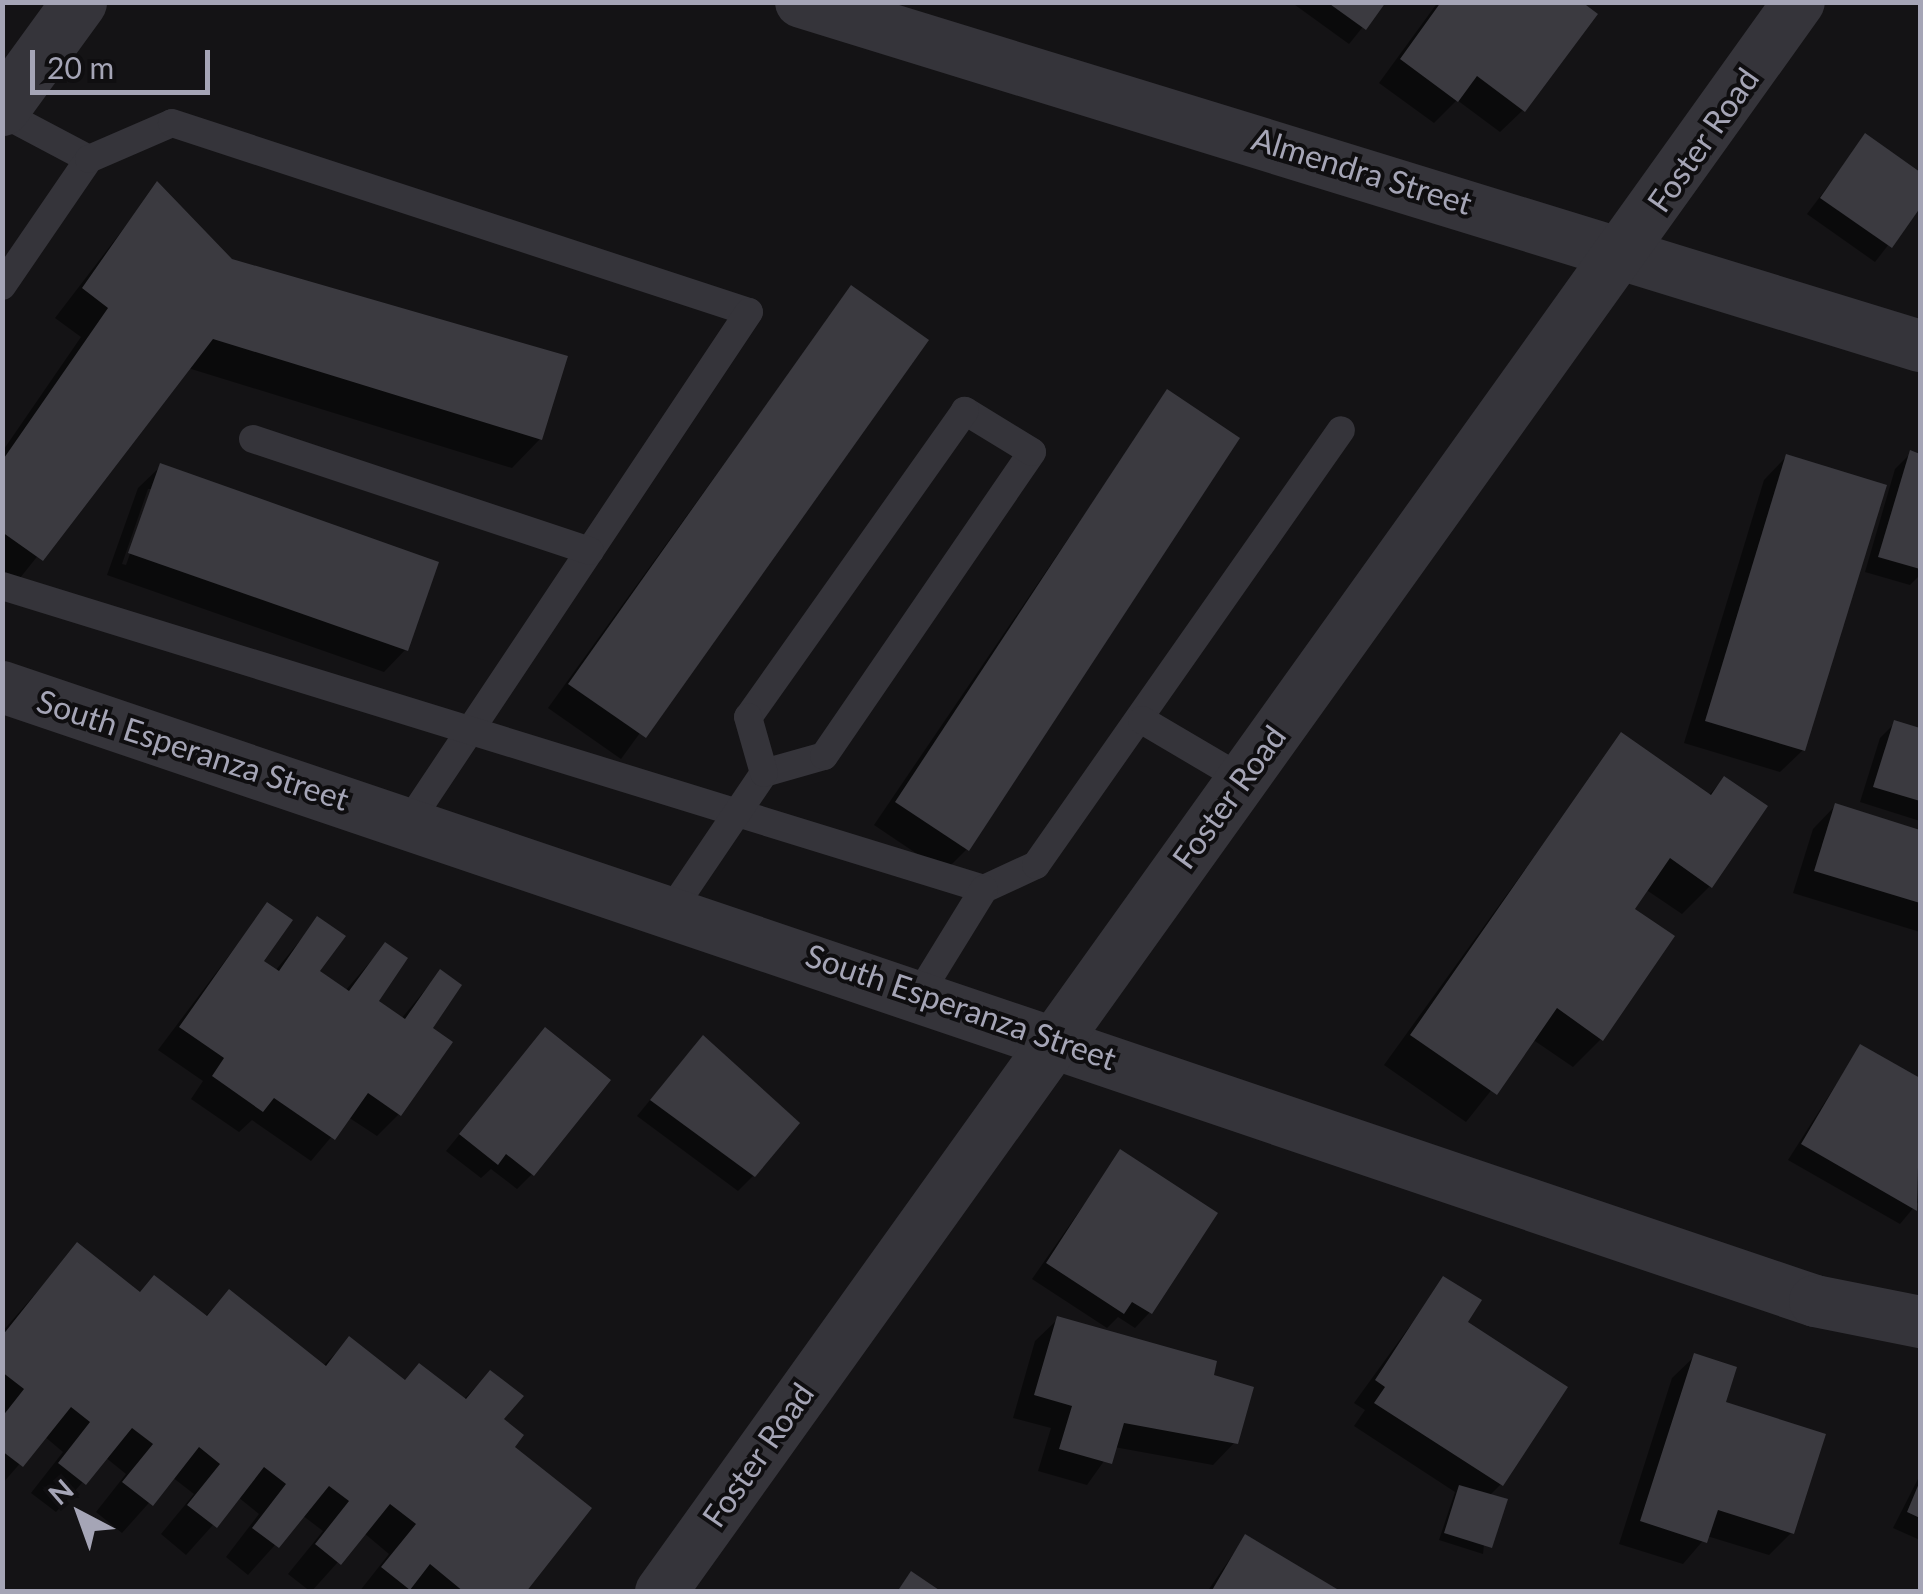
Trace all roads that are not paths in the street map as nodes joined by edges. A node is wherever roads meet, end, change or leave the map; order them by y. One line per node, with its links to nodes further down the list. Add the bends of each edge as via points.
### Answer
1 (79, 2): 4 (street)
2 (802, 2): 6 (street, Almendra Street)
3 (1798, 2): 6 (street, Foster Road)
4 (2, 110): 5 (lane)
5 (90, 159): 7 (lane); 11 (lane, via 172,123 749,312)
6 (1626, 251): 8 (street, Almendra Street); 17 (street, Foster Road)
7 (2, 286)
8 (1920, 346)
9 (1342, 430): 14 (lane)
10 (253, 439): 11 (lane)
11 (590, 551): 15 (lane)
12 (2, 586): 15 (lane)
13 (2, 687): 19 (street, South Esperanza Street)
14 (1142, 720): 17 (lane); 20 (lane, via 1036,865)
15 (470, 730): 18 (lane); 19 (lane)
16 (764, 773): 16 (lane, via 824,756 1032,452 965,411 748,717); 18 (lane)
17 (1242, 779): 23 (street, Foster Road)
18 (737, 810): 20 (lane); 21 (lane)
19 (409, 822): 21 (street, South Esperanza Street)
20 (984, 889): 22 (lane)
21 (672, 909): 22 (street, South Esperanza Street)
22 (920, 993): 23 (street, South Esperanza Street)
23 (1055, 1038): 24 (street, South Esperanza Street, via 1815,1301); 25 (street, Foster Road)
24 (1920, 1322)
25 (661, 1592)

